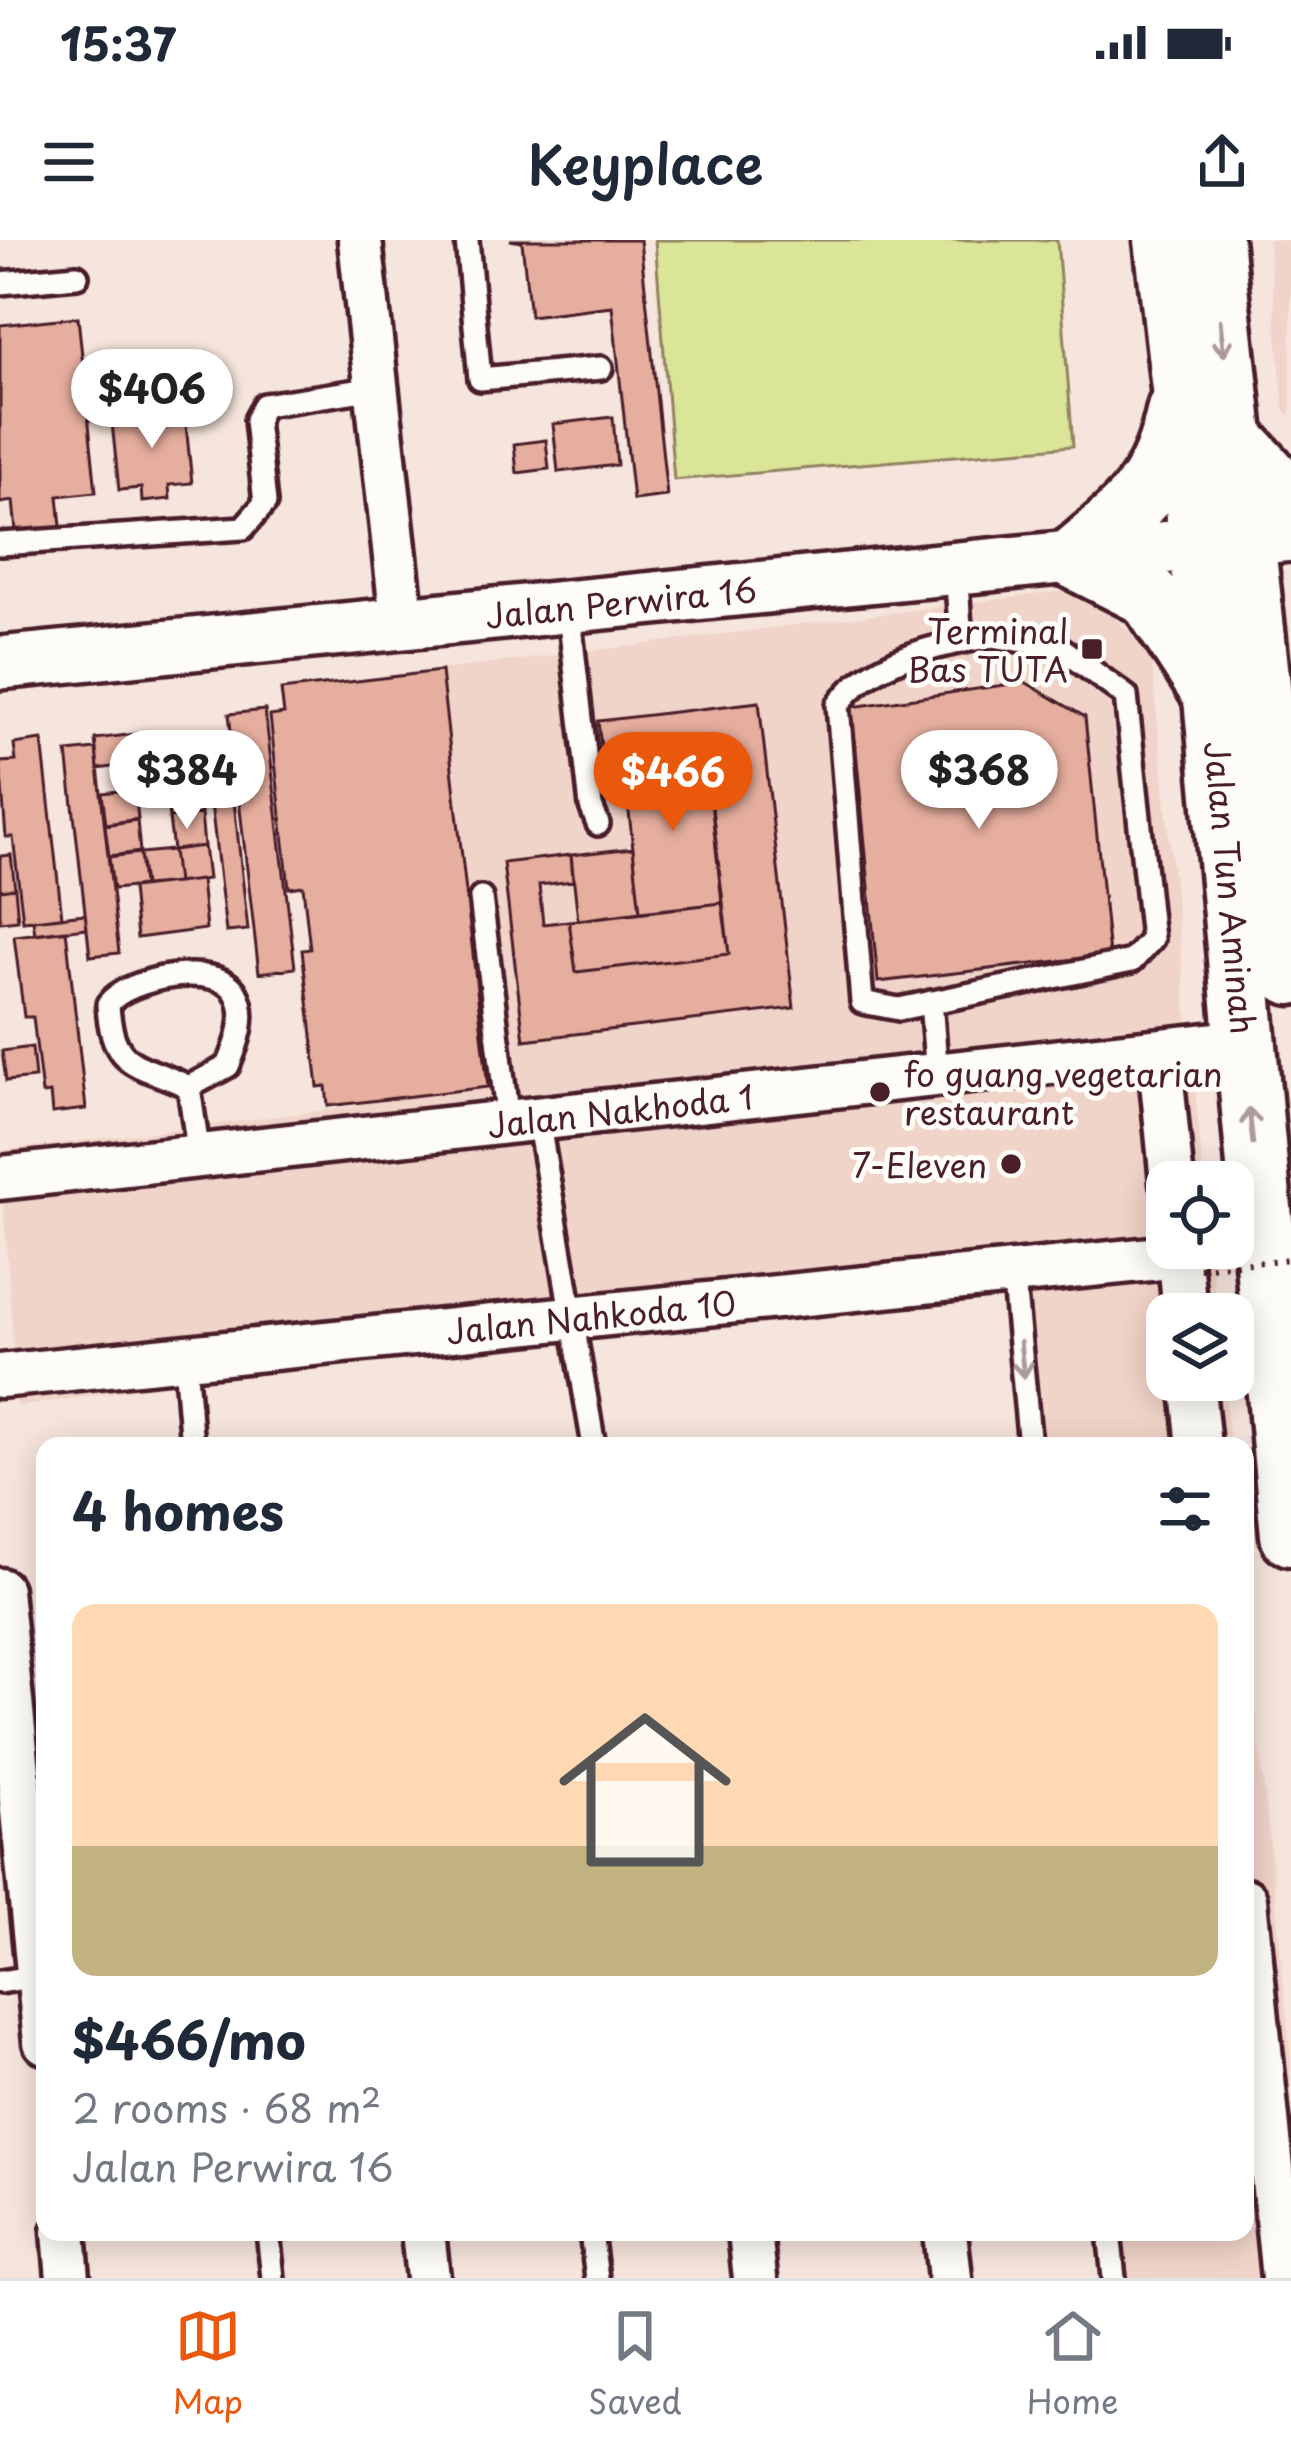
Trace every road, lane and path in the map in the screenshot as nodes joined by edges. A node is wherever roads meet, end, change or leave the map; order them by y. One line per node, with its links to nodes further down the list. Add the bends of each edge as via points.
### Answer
1 (360, 240): 9 (street)
2 (467, 240): 7 (lane, via 480,379)
3 (1165, 240): 8 (main road, Jalan Tun Aminah)
4 (1211, 240): 10 (main road, Jalan Tun Aminah, one-way to 10)
5 (77, 276): 6 (lane)
6 (0, 283)
7 (601, 368)
8 (1182, 386): 12 (main road, Jalan Tun Aminah); 14 (main road, via 1161,466 1143,500)
9 (376, 388): 13 (lane, via 264,405 256,420 265,503 243,528); 18 (street)
10 (1232, 436): 11 (main road); 12 (main road, Jalan Tun Aminah)
11 (1291, 501)
12 (1245, 540): 14 (street, Jalan Perwira 16); 21 (main road, Jalan Tun Aminah)
13 (0, 544)
14 (1074, 557): 15 (street, Jalan Perwira 16); 21 (main road, via 1149,596)
15 (956, 567): 17 (street, Jalan Perwira 16); 19 (lane)
16 (1291, 577): 21 (main road)
17 (568, 605): 18 (street, Jalan Perwira 16); 22 (lane)
18 (402, 620): 20 (street, Jalan Perwira 16)
19 (961, 640): 25 (lane, via 894,662 854,684 838,705 862,1002 882,1010); 25 (lane, via 1058,646 1126,696 1152,939 1132,961)
20 (0, 663)
21 (1234, 678): 24 (main road, Jalan Tun Aminah); 26 (main road, Jalan Tun Aminah)
22 (598, 824)
23 (481, 898): 30 (lane)
24 (1291, 974)
25 (931, 1002): 28 (lane)
26 (1243, 1042): 27 (street, Jalan Nakhoda 1); 46 (main road, Jalan Tun Aminah, one-way to 26)
27 (1159, 1051): 28 (street, Jalan Nakhoda 1); 32 (street)
28 (937, 1075): 30 (street, Jalan Nakhoda 1)
29 (189, 1087): 29 (lane, via 129,1062 116,1048 108,1004 115,994 198,975 236,991 243,1016 228,1066); 31 (lane)
30 (523, 1120): 31 (street, Jalan Nakhoda 1); 38 (lane)
31 (199, 1156): 33 (street, Jalan Nakhoda 1)
32 (1170, 1161)
33 (0, 1178)
34 (1254, 1258): 35 (path, bridge)
35 (1291, 1259)
36 (1146, 1261): 37 (street, Jalan Nahkoda 10)
37 (1013, 1273): 38 (street, Jalan Nahkoda 10); 44 (lane, one-way to 44)
38 (572, 1320): 39 (street, Jalan Nahkoda 10); 43 (lane)
39 (184, 1361): 40 (street, Jalan Nahkoda 10); 42 (lane)
40 (0, 1376)
41 (1194, 1401): 45 (street)
42 (191, 1437)
43 (592, 1437)
44 (1029, 1437)
45 (1198, 1437)
46 (1291, 1535)
47 (0, 1590): 48 (street)
48 (28, 1978): 50 (street)
49 (1254, 1990): 65 (street)
50 (36, 2008)
51 (65, 2241): 58 (street)
52 (269, 2241): 59 (lane)
53 (424, 2241): 60 (street)
54 (592, 2241): 61 (lane)
55 (751, 2241): 62 (street)
56 (946, 2241): 63 (street)
57 (1110, 2241): 64 (lane)
58 (68, 2278)
59 (274, 2278)
60 (428, 2278)
61 (597, 2278)
62 (755, 2278)
63 (950, 2278)
64 (1114, 2278)
65 (1283, 2278)

